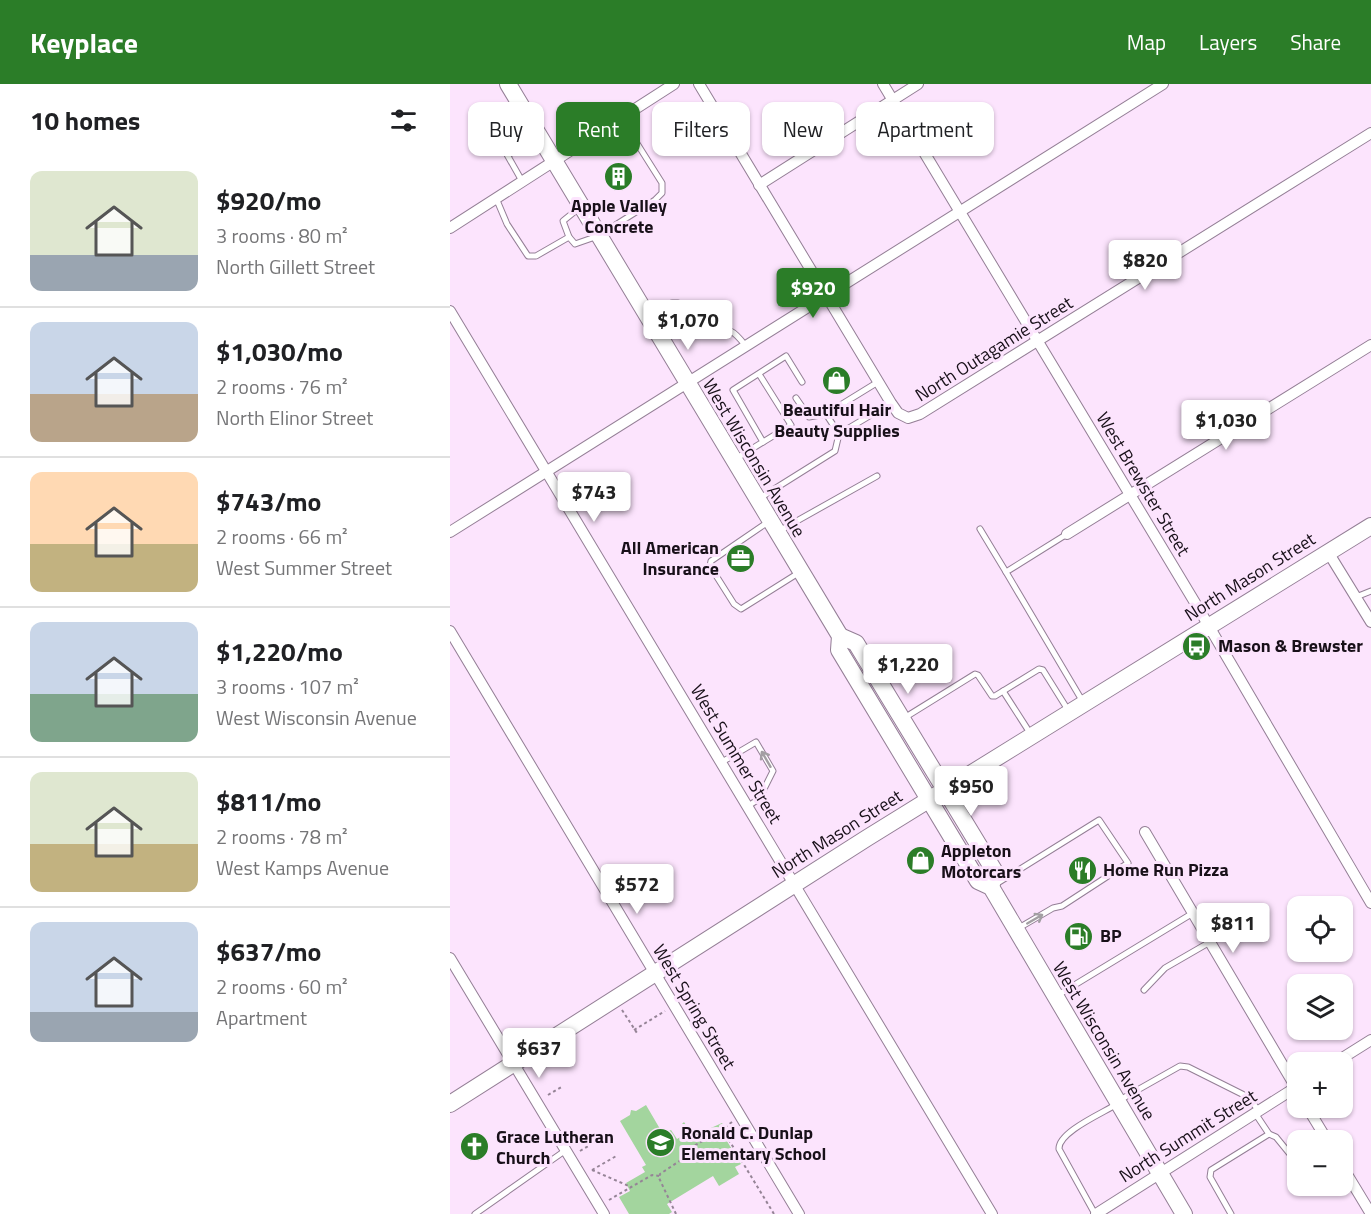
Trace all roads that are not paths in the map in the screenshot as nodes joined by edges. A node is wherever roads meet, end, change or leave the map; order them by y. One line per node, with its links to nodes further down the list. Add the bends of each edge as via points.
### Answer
1 (508, 84): 8 (main road, West Wisconsin Avenue)
2 (674, 84): 9 (street)
3 (699, 84): 17 (street)
4 (883, 84): 7 (street, West Brewster Street)
5 (918, 84): 7 (street)
6 (1163, 84): 20 (street)
7 (892, 100): 17 (street); 20 (street, West Brewster Street)
8 (518, 102)
9 (640, 106)
10 (1371, 133): 27 (street, North Outagamie Street)
11 (544, 146): 15 (main road, West Wisconsin Avenue)
12 (640, 148): 22 (lane, via 662,183 660,196)
13 (508, 156): 16 (lane)
14 (562, 156): 15 (street)
15 (553, 162): 16 (street); 19 (main road, West Wisconsin Avenue)
16 (522, 182): 18 (street)
17 (759, 184): 24 (street)
18 (496, 198): 21 (street); 23 (lane, via 528,256 536,256)
19 (581, 207): 22 (main road, West Wisconsin Avenue); 23 (lane, via 564,218)
20 (960, 211): 24 (street); 27 (street, West Brewster Street)
21 (450, 228)
22 (598, 236): 23 (lane, via 575,244); 26 (main road, West Wisconsin Avenue)
23 (569, 237)
24 (825, 294): 28 (street); 33 (street)
25 (450, 311): 40 (street, West Summer Street)
26 (646, 316): 28 (lane, via 678,303 702,330 731,329); 31 (main road, West Wisconsin Avenue)
27 (1037, 342): 35 (street, North Outagamie Street, via 920,414 908,418); 42 (street, West Brewster Street)
28 (745, 345): 31 (street)
29 (1371, 345): 42 (street)
30 (759, 374): 32 (lane, via 786,356); 38 (lane, via 733,390); 38 (lane, via 791,425)
31 (686, 382): 39 (main road, West Wisconsin Avenue); 40 (street)
32 (802, 382)
33 (878, 382): 35 (street); 36 (lane)
34 (796, 398): 36 (lane, via 809,417)
35 (891, 403): 37 (lane)
36 (826, 414): 37 (lane)
37 (839, 434): 43 (lane, via 836,451)
38 (763, 442): 39 (lane)
39 (733, 460): 43 (main road, West Wisconsin Avenue)
40 (546, 471): 47 (street); 64 (street, West Summer Street)
41 (877, 476): 45 (lane)
42 (1130, 495): 48 (street); 55 (street, West Brewster Street)
43 (756, 500): 45 (main road, West Wisconsin Avenue)
44 (1371, 526): 49 (main road, North Mason Street)
45 (772, 527): 50 (main road, West Wisconsin Avenue); 50 (lane, via 711,561 710,566 741,609)
46 (980, 529): 51 (lane)
47 (450, 532)
48 (1067, 534): 51 (lane)
49 (1328, 552): 53 (street); 55 (main road, North Mason Street)
50 (800, 572): 57 (main road, West Wisconsin Avenue)
51 (1006, 572): 60 (lane)
52 (1371, 591): 53 (lane)
53 (1356, 597): 54 (street)
54 (1371, 622)
55 (1207, 626): 60 (main road, North Mason Street); 71 (street, West Brewster Street)
56 (450, 631): 76 (street, West Spring Street)
57 (840, 636): 58 (main road, West Wisconsin Avenue, via 839,650); 62 (main road, West Wisconsin Avenue, via 856,643)
58 (852, 670): 65 (main road, via 873,691 926,775); 66 (main road, West Wisconsin Avenue)
59 (1003, 691): 61 (lane, via 1043,670); 62 (lane, via 992,696 975,674); 63 (lane)
60 (1084, 703): 61 (main road, North Mason Street)
61 (1069, 712): 63 (main road, North Mason Street)
62 (903, 719): 65 (main road, West Wisconsin Avenue)
63 (1031, 736): 65 (main road, North Mason Street)
64 (722, 762): 67 (street, West Summer Street); 67 (lane, one-way to 64, via 759,799 773,771 756,742)
65 (945, 789): 66 (main road, North Mason Street); 69 (main road, West Wisconsin Avenue)
66 (929, 799): 69 (main road, West Wisconsin Avenue, via 978,881); 70 (main road, North Mason Street)
67 (748, 806): 70 (street, West Summer Street)
68 (1145, 832): 72 (street)
69 (993, 879): 73 (main road, West Wisconsin Avenue); 73 (lane, one-way to 69, via 1062,906 1128,863 1099,820)
70 (795, 885): 76 (main road, North Mason Street); 95 (street, West Summer Street)
71 (1371, 903)
72 (1193, 913): 74 (street); 78 (lane)
73 (1016, 930): 78 (main road, West Wisconsin Avenue)
74 (1210, 942): 77 (lane, via 1165,968); 82 (street)
75 (450, 958): 81 (street)
76 (656, 973): 81 (main road, North Mason Street); 94 (street, West Spring Street)
77 (1144, 990)
78 (1054, 997): 84 (main road, West Wisconsin Avenue)
79 (1371, 1040): 80 (street)
80 (1352, 1052)
81 (513, 1064): 85 (main road, North Mason Street); 88 (street)
82 (1287, 1071)
83 (1287, 1094): 86 (street, North Summit Street)
84 (1118, 1103): 86 (lane, via 1180,1066 1248,1097); 90 (main road, West Wisconsin Avenue); 96 (lane, via 1065,1135 1059,1143)
85 (450, 1104)
86 (1257, 1112): 87 (lane); 90 (street, North Summit Street)
87 (1269, 1134): 89 (lane, via 1276,1137); 98 (lane, via 1210,1172)
88 (566, 1150): 92 (street); 93 (lane)
89 (1287, 1153)
90 (1160, 1173): 96 (street, North Summit Street); 97 (main road, West Wisconsin Avenue)
91 (1353, 1184): 99 (street)
92 (601, 1210)
93 (475, 1214)
94 (799, 1214)
95 (992, 1214)
96 (1096, 1214)
97 (1184, 1214)
98 (1231, 1214)
99 (1371, 1214)

